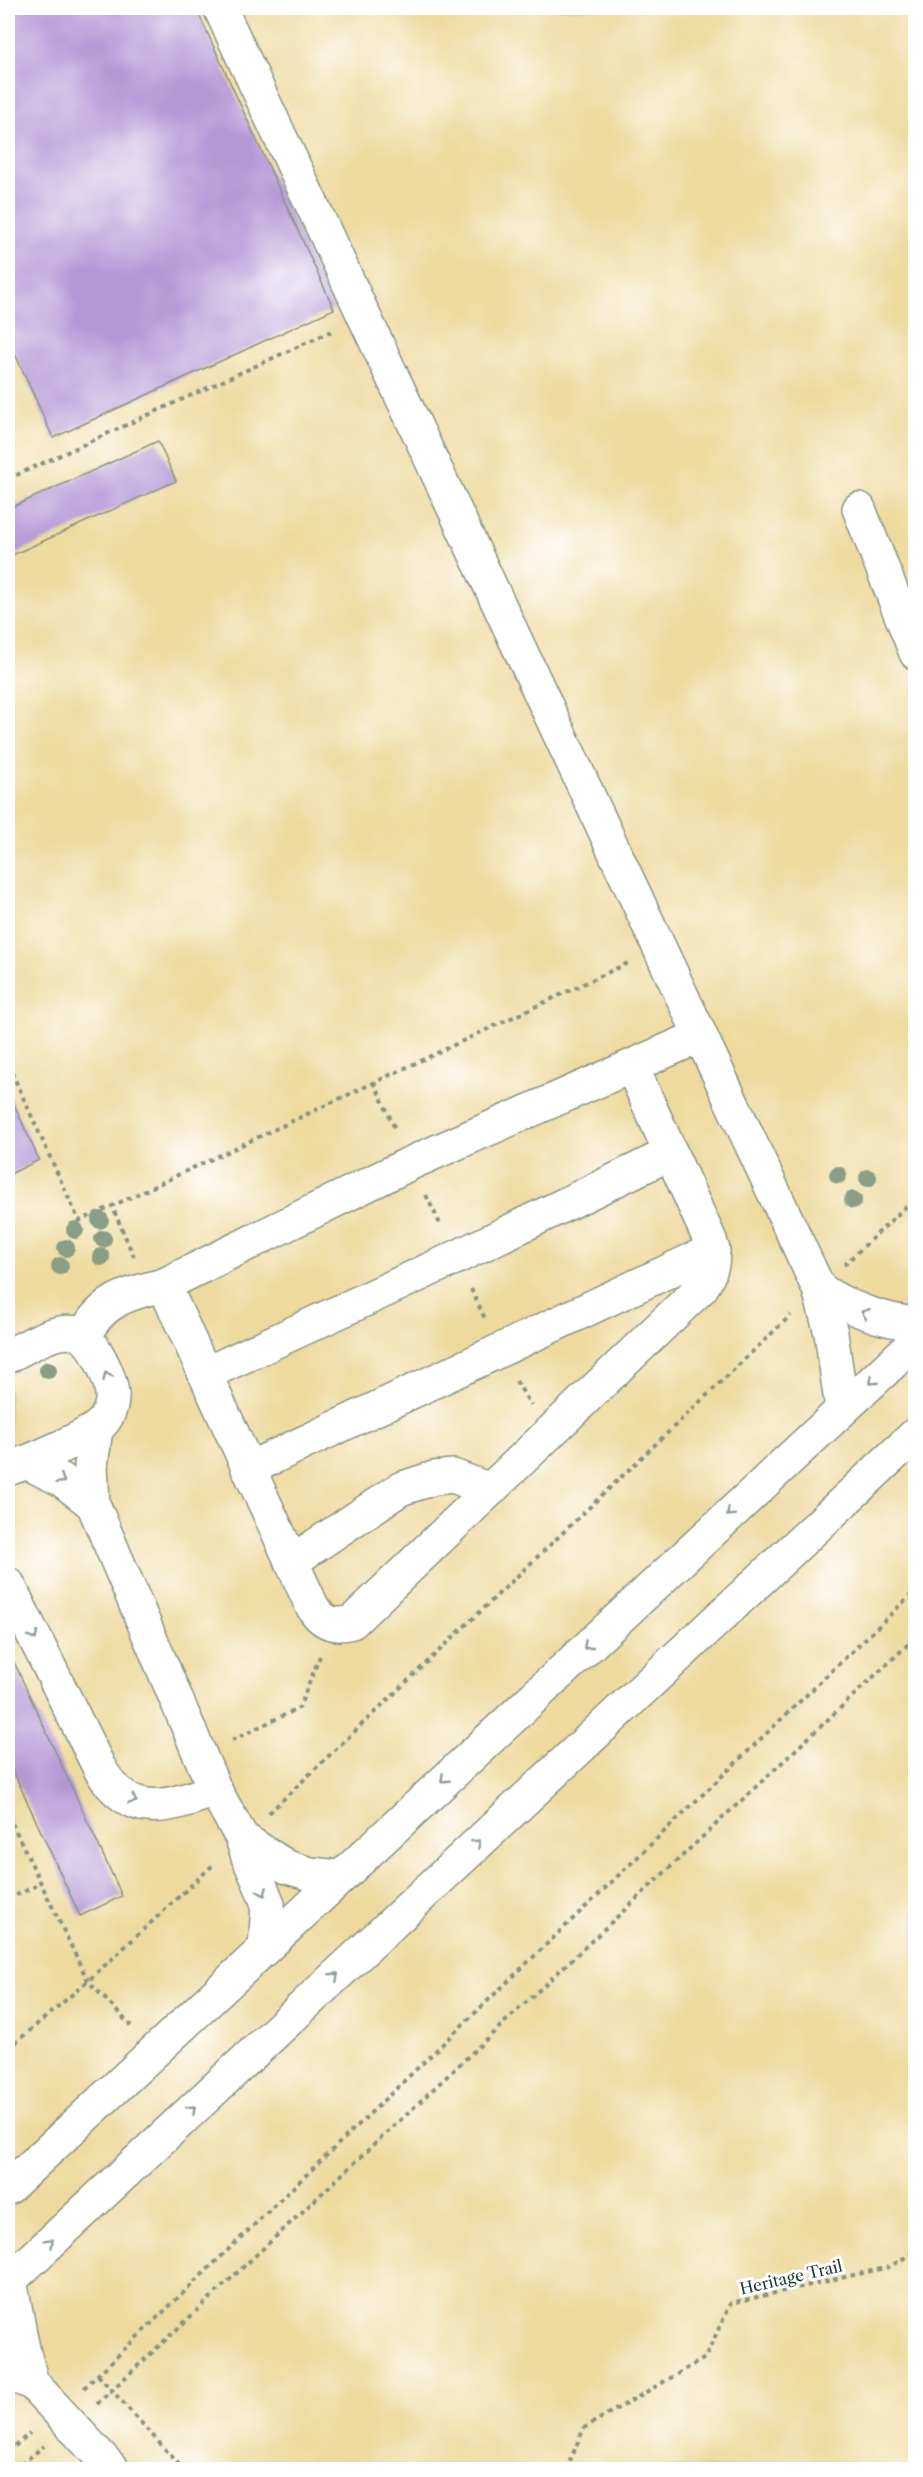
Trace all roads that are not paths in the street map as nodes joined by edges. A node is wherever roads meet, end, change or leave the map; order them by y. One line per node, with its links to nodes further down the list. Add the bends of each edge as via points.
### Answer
1 (220, 8): 4 (main road)
2 (859, 509): 3 (main road)
3 (915, 653)
4 (700, 1036): 5 (main road); 9 (main road)
5 (632, 1067): 6 (main road); 8 (main road, via 411,1163)
6 (671, 1154): 7 (main road); 14 (main road)
7 (713, 1250): 19 (main road); 20 (main road, via 710,1275 702,1287)
8 (164, 1286): 11 (main road, via 124,1296 101,1310); 14 (main road)
9 (819, 1289): 10 (main road, one-way to 9, via 889,1321 848,1307); 15 (main road, via 831,1334)
10 (915, 1324)
11 (84, 1336): 13 (main road, via 55,1334); 16 (main road, one-way to 11, via 109,1414 111,1386)
12 (915, 1341): 15 (main road, one-way to 15)
13 (8, 1356)
14 (205, 1374): 19 (main road)
15 (842, 1409): 26 (main road, one-way to 26)
16 (96, 1429): 18 (main road); 21 (main road, via 91,1466)
17 (915, 1434): 29 (main road, one-way to 17)
18 (17, 1465): 21 (main road, one-way to 21, via 62,1480)
19 (248, 1468): 22 (main road)
20 (490, 1490): 22 (main road, via 453,1476 417,1482 400,1489); 22 (main road, via 352,1622 333,1625 317,1615)
21 (93, 1504): 24 (main road)
22 (291, 1562)
23 (8, 1584): 24 (main road, one-way to 24, via 100,1768 119,1794 132,1802 163,1807)
24 (215, 1790): 25 (main road)
25 (242, 1838): 26 (main road, via 286,1867); 27 (main road, one-way to 27, via 268,1904)
26 (339, 1877): 27 (main road)
27 (265, 1948): 28 (main road)
28 (8, 2188)
29 (9, 2281): 30 (main road, via 23,2349)
30 (20, 2378): 31 (main road, via 65,2417)
31 (113, 2469)

